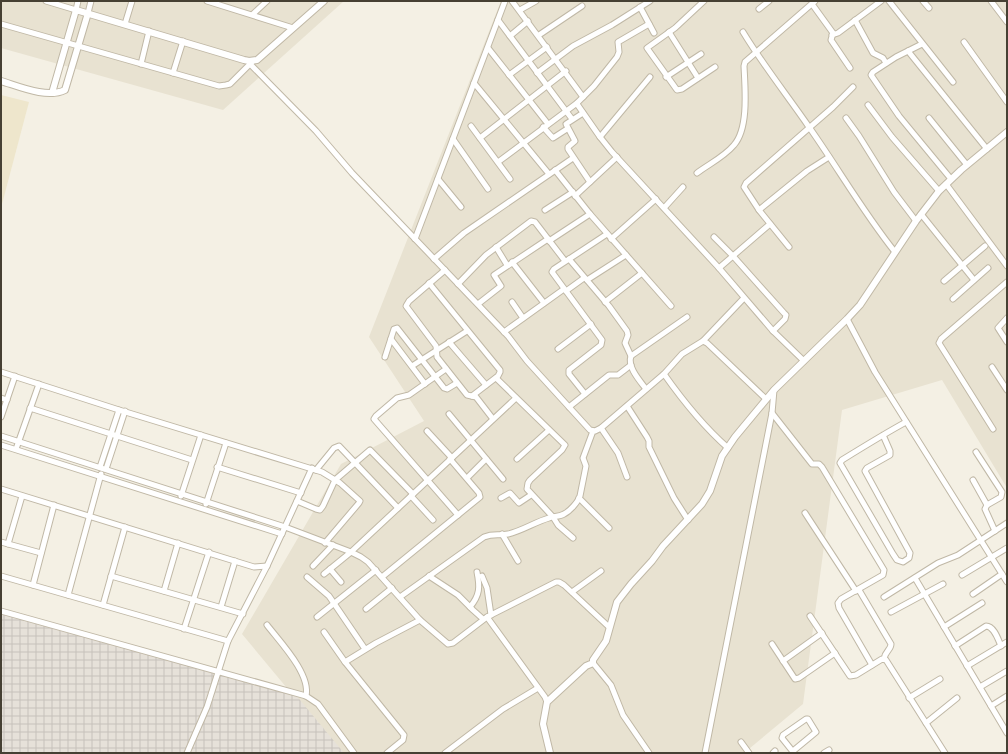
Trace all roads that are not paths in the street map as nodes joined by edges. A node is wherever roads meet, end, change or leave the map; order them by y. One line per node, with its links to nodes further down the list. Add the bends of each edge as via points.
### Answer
1 (46, 1): 25 (street)
2 (78, 1): 25 (street)
3 (91, 1): 27 (street)
4 (132, 1): 34 (street)
5 (208, 1): 21 (street)
6 (230, 1): 21 (street)
7 (267, 1): 28 (street)
8 (324, 1): 36 (street)
9 (505, 1): 29 (street)
10 (512, 1): 26 (street)
11 (536, 1): 26 (street)
12 (650, 1): 22 (street)
13 (704, 1): 38 (street)
14 (769, 1): 24 (street)
15 (881, 1): 30 (street)
16 (889, 1): 47 (street)
17 (923, 1): 23 (street)
18 (990, 1): 32 (street)
19 (814, 2): 42 (street); 53 (street)
20 (582, 6): 41 (street)
21 (228, 7): 28 (street)
22 (640, 7): 35 (street); 54 (street)
23 (929, 8)
24 (759, 9)
25 (76, 10): 27 (street); 46 (street)
26 (520, 10): 31 (street)
27 (88, 13): 34 (street); 48 (street)
28 (253, 14): 36 (street)
29 (498, 20): 43 (street); 50 (street)
30 (855, 20): 42 (street); 58 (street, via 874,53)
31 (528, 22): 41 (street); 43 (street)
32 (1007, 22)
33 (1, 24): 46 (street)
34 (125, 24): 37 (street)
35 (649, 24): 40 (street); 75 (street, via 618,42 617,56)
36 (293, 28): 56 (street)
37 (149, 31): 44 (street); 59 (street)
38 (669, 32): 57 (street); 67 (street, via 647,48)
39 (743, 32): 53 (street)
40 (654, 33)
41 (539, 35): 49 (street)
42 (832, 35): 61 (street, via 831,40)
43 (510, 36): 55 (street)
44 (182, 41): 56 (street); 63 (street)
45 (964, 42): 77 (street)
46 (67, 43): 48 (street); 74 (street)
47 (922, 44): 51 (street); 70 (street)
48 (78, 46): 59 (street); 74 (street, via 66,88)
49 (547, 46): 54 (street); 55 (street)
50 (488, 48): 65 (street); 71 (street)
51 (908, 51): 58 (street); 95 (street)
52 (701, 54): 57 (street)
53 (756, 54): 88 (street); 102 (street, via 744,64 745,101 742,127 737,142)
54 (556, 58): 62 (street); 64 (street)
55 (528, 61): 64 (street); 65 (street)
56 (252, 63): 63 (street, via 230,84 223,86); 124 (street)
57 (688, 63): 67 (street); 68 (street)
58 (886, 63): 106 (street, via 871,76 899,116)
59 (141, 64): 63 (street)
60 (716, 67): 68 (street)
61 (850, 68)
62 (566, 72): 72 (street); 75 (street)
63 (174, 73)
64 (537, 73): 72 (street)
65 (509, 75): 76 (street)
66 (650, 77): 92 (street)
67 (666, 77): 68 (street, via 674,88 679,90)
68 (698, 78)
69 (1, 81): 74 (street, via 39,92)
70 (953, 82)
71 (474, 83): 84 (street); 93 (street)
72 (547, 86): 76 (street); 80 (street)
73 (853, 87): 88 (street)
74 (52, 93)
75 (584, 96): 78 (street)
76 (529, 99): 84 (street); 86 (street)
77 (1007, 102)
78 (577, 103): 80 (street); 81 (street)
79 (868, 106): 111 (street)
80 (565, 111): 85 (street); 86 (street)
81 (582, 112): 85 (street); 92 (street)
82 (846, 118): 120 (street)
83 (929, 118): 100 (street)
84 (504, 119): 91 (street); 94 (street)
85 (572, 120): 89 (street, via 566,124)
86 (546, 125): 89 (street, via 553,138); 94 (street)
87 (471, 126): 91 (street)
88 (809, 127): 97 (street); 117 (street, via 745,185 745,190)
89 (568, 129): 98 (street, via 575,141 568,147)
90 (1007, 132): 95 (street)
91 (480, 138): 99 (street)
92 (600, 138): 96 (street)
93 (453, 139): 104 (street); 110 (street)
94 (523, 143): 99 (street); 103 (street)
95 (987, 149): 100 (street)
96 (617, 157): 107 (street); 113 (street)
97 (829, 157): 117 (street, via 807,171); 130 (street)
98 (572, 158): 101 (street); 107 (street)
99 (498, 162): 105 (street)
100 (967, 166): 106 (street)
101 (555, 170): 103 (street); 112 (street)
102 (697, 173)
103 (549, 174): 133 (street, via 464,233)
104 (438, 179): 114 (street); 124 (street)
105 (510, 179)
106 (952, 179): 108 (street)
107 (590, 182): 112 (street)
108 (946, 184): 111 (street); 137 (street)
109 (683, 186): 115 (street)
110 (488, 189)
111 (939, 191): 119 (street)
112 (574, 194): 116 (street); 118 (street)
113 (656, 199): 115 (street); 125 (street)
114 (461, 207)
115 (664, 208): 138 (street)
116 (545, 210)
117 (759, 210): 121 (street)
118 (590, 214): 122 (street); 126 (street)
119 (922, 214): 120 (street); 136 (street)
120 (916, 221): 130 (street)
121 (770, 224): 129 (street); 132 (street)
122 (607, 234): 125 (street); 134 (street)
123 (714, 237): 132 (street)
124 (415, 239): 133 (street)
125 (611, 239): 131 (street)
126 (549, 240): 128 (street, via 535,222 531,221); 134 (street); 135 (street)
127 (985, 246): 136 (street)
128 (496, 247): 135 (street); 147 (street)
129 (789, 247)
130 (895, 252): 159 (street, via 870,291)
131 (626, 255): 141 (street); 142 (street)
132 (733, 256): 138 (street); 161 (street, via 786,315)
133 (434, 259): 140 (street)
134 (567, 260): 142 (street); 148 (street, via 552,272)
135 (509, 264): 153 (street); 154 (street, via 494,275 501,286)
136 (963, 265): 143 (street); 144 (street)
137 (1007, 266)
138 (719, 268): 149 (street)
139 (988, 268): 143 (street)
140 (445, 270): 146 (street); 147 (street)
141 (642, 274): 152 (street); 155 (street)
142 (586, 279): 148 (street); 152 (street)
143 (974, 280): 150 (street)
144 (944, 281)
145 (1007, 282): 207 (street, via 939,343)
146 (429, 283): 162 (street); 169 (street, via 409,300 406,306 434,343)
147 (458, 284): 154 (street)
148 (565, 290): 153 (street); 160 (street)
149 (744, 298): 161 (street); 165 (street)
150 (953, 299)
151 (512, 302): 157 (street)
152 (605, 302): 170 (street, via 628,333 625,343)
153 (544, 303): 157 (street)
154 (478, 304): 163 (street)
155 (671, 306)
156 (687, 316): 170 (street)
157 (523, 318): 163 (street)
158 (1007, 318): 167 (street, via 998,328)
159 (847, 320): 173 (street); 205 (street)
160 (591, 324): 168 (street); 190 (street, via 602,338 602,344 570,367 568,372)
161 (773, 330): 173 (street)
162 (467, 331): 166 (street); 182 (street, via 500,370 500,375)
163 (504, 332): 197 (street)
164 (391, 339): 171 (street); 172 (street, via 394,329 399,329); 175 (street)
165 (704, 341): 179 (street, via 684,352); 194 (street)
166 (450, 342): 169 (street); 186 (street)
167 (1007, 342)
168 (558, 349)
169 (436, 350): 172 (street); 177 (street, via 437,357)
170 (631, 356): 174 (street)
171 (385, 357)
172 (422, 360): 175 (street); 181 (street)
173 (804, 361): 188 (street)
174 (631, 365): 187 (street); 190 (street, via 618,375 609,375)
175 (412, 366): 185 (street)
176 (992, 367): 189 (street)
177 (446, 369): 181 (street); 183 (street)
178 (1, 372): 180 (street)
179 (664, 374): 187 (street); 220 (street, via 686,404)
180 (15, 376): 184 (street); 195 (street)
181 (435, 377): 183 (street, via 445,389); 185 (street)
182 (496, 378): 186 (street); 193 (street)
183 (457, 383): 191 (street, via 467,395)
184 (39, 384): 198 (street); 199 (street)
185 (425, 384): 239 (street, via 407,396 397,398 374,419)
186 (486, 386): 191 (street)
187 (646, 389): 196 (street)
188 (774, 390): 194 (street); 201 (street)
189 (1007, 390)
190 (585, 394): 197 (street)
191 (472, 396): 204 (street, via 476,397)
192 (1, 398): 195 (street)
193 (516, 398): 204 (street); 208 (street)
194 (766, 399): 220 (street)
195 (7, 400): 203 (street)
196 (627, 406): 206 (street); 260 (street, via 647,437 666,483)
197 (569, 407): 210 (street)
198 (30, 408): 211 (street); 217 (street)
199 (119, 410): 200 (street); 211 (street)
200 (125, 411): 212 (street); 215 (street)
201 (772, 413): 303 (street, via 812,464 820,464 884,570 883,575); 365 (street)
202 (449, 414): 216 (street)
203 (1, 417)
204 (493, 419): 216 (street)
205 (906, 422): 213 (street); 269 (street)
206 (602, 428): 210 (street); 234 (street, via 618,453)
207 (994, 429)
208 (549, 430): 225 (street); 244 (street, via 564,448 528,483 527,489)
209 (427, 431): 223 (street)
210 (593, 431): 247 (street, via 583,458 586,466)
211 (111, 435): 215 (street); 231 (street)
212 (201, 435): 218 (street); 227 (street)
213 (883, 435): 213 (street, via 840,463 893,554 897,560 903,562 909,558 910,553 865,471 890,455)
214 (1, 436): 217 (street)
215 (117, 437): 227 (street); 231 (street)
216 (470, 440): 223 (street); 224 (street)
217 (19, 441): 221 (street); 226 (street)
218 (226, 443): 229 (street); 232 (street)
219 (1, 445): 221 (street)
220 (728, 448): 260 (street, via 722,456 706,497)
221 (16, 449): 230 (street)
222 (976, 452): 252 (street, via 1002,492 1000,497)
223 (451, 459): 235 (street); 239 (street)
224 (486, 459): 235 (street); 236 (street)
225 (517, 459)
226 (76, 460): 230 (street); 231 (street)
227 (192, 460): 242 (street)
228 (354, 462): 232 (street, via 336,446); 237 (street); 243 (street, via 371,451); 254 (street)
229 (218, 467): 241 (street); 250 (street)
230 (73, 468): 233 (street)
231 (103, 468): 233 (street); 242 (street)
232 (314, 469): 237 (street); 241 (street)
233 (101, 476): 248 (street); 257 (street)
234 (627, 477)
235 (467, 478): 256 (street, via 480,497)
236 (503, 479)
237 (335, 480): 249 (street, via 320,510); 272 (street, via 360,501)
238 (973, 480): 252 (street)
239 (428, 481): 243 (street); 256 (street)
240 (1, 489): 245 (street)
241 (301, 493): 249 (street)
242 (181, 494): 248 (street); 250 (street)
243 (412, 495): 254 (street); 259 (street)
244 (531, 495): 246 (street, via 520,503 510,493); 258 (street)
245 (22, 496): 251 (street); 273 (street)
246 (501, 498)
247 (579, 498): 258 (street, via 564,514); 264 (street)
248 (179, 500): 253 (street)
249 (297, 501): 263 (street)
250 (207, 502): 253 (street); 263 (street)
251 (54, 505): 257 (street); 278 (street)
252 (987, 505): 265 (street, via 985,511)
253 (204, 508): 266 (street)
254 (398, 508): 277 (street)
255 (805, 513): 303 (street)
256 (458, 515): 296 (street)
257 (90, 516): 262 (street); 308 (street)
258 (553, 517): 267 (street, via 517,532); 268 (street)
259 (433, 520)
260 (688, 520): 326 (street, via 621,596)
261 (1007, 523): 265 (street)
262 (125, 527): 271 (street); 292 (street)
263 (285, 528): 266 (street); 272 (street)
264 (609, 528)
265 (995, 531): 269 (street)
266 (282, 534): 282 (street)
267 (502, 534): 280 (street); 293 (street, via 493,534 479,540)
268 (573, 538)
269 (980, 540): 279 (street); 297 (street)
270 (1, 542): 273 (street)
271 (178, 543): 276 (street); 304 (street)
272 (325, 543): 274 (street)
273 (8, 544): 278 (street)
274 (332, 545): 277 (street); 283 (street)
275 (1007, 548): 279 (street)
276 (209, 552): 281 (street); 311 (street)
277 (351, 552): 284 (street); 285 (street)
278 (41, 553): 301 (street)
279 (991, 557): 289 (street); 290 (street)
280 (518, 560)
281 (235, 561): 282 (street, via 258,567); 315 (street)
282 (267, 566): 320 (street)
283 (313, 566)
284 (330, 569): 288 (street); 298 (street)
285 (376, 570): 296 (street); 313 (street)
286 (601, 571): 305 (street)
287 (477, 572): 317 (street, via 478,594)
288 (324, 574)
289 (1002, 574): 299 (street); 307 (street)
290 (962, 575)
291 (1, 576): 301 (street)
292 (111, 576): 304 (street); 314 (street)
293 (429, 576): 309 (street); 317 (street, via 458,595)
294 (482, 576): 323 (street, via 487,588)
295 (308, 577): 313 (street)
296 (382, 577): 302 (street)
297 (915, 578): 306 (street); 310 (street)
298 (341, 582)
299 (1007, 582)
300 (943, 584): 306 (street)
301 (33, 585): 308 (street)
302 (392, 588): 309 (street); 316 (street)
303 (857, 590): 338 (street, via 891,644); 342 (street, via 839,601 838,605)
304 (164, 591): 311 (street)
305 (572, 592): 323 (street, via 562,583 556,582); 326 (street)
306 (924, 593): 319 (street); 328 (street)
307 (973, 594)
308 (68, 595): 314 (street)
309 (400, 597): 324 (street)
310 (884, 597)
311 (194, 600): 315 (street); 327 (street)
312 (982, 603): 328 (street)
313 (334, 604): 322 (street); 336 (street)
314 (103, 605): 327 (street)
315 (221, 608): 320 (street)
316 (366, 609)
317 (472, 610): 323 (street)
318 (1, 611): 344 (street)
319 (891, 612)
320 (243, 614): 331 (street)
321 (810, 616): 330 (street)
322 (317, 617)
323 (487, 617): 324 (street, via 450,644); 348 (street)
324 (420, 620): 336 (street)
325 (267, 625): 349 (street, via 300,670 307,689)
326 (609, 627): 341 (street, via 604,644)
327 (184, 628): 331 (street)
328 (944, 628): 334 (street)
329 (324, 632): 340 (street)
330 (822, 633): 337 (street); 339 (street)
331 (228, 641): 344 (street)
332 (1007, 643): 335 (street)
333 (772, 644): 339 (street)
334 (955, 646): 335 (street, via 986,626 992,628); 343 (street)
335 (1001, 646): 343 (street)
336 (365, 649): 340 (street)
337 (835, 653): 339 (street, via 796,679); 342 (street, via 850,676)
338 (884, 659): 342 (street); 351 (street, via 889,662)
339 (783, 661)
340 (345, 662): 362 (street, via 404,735 403,740)
341 (593, 662): 353 (street); 364 (street, via 611,685 621,712)
342 (872, 665)
343 (967, 666): 347 (street)
344 (219, 671): 349 (street); 360 (street)
345 (1007, 671): 347 (street)
346 (940, 678): 351 (street)
347 (980, 687): 354 (street)
348 (538, 688): 353 (street); 358 (street, via 500,711)
349 (306, 696): 361 (street, via 318,704)
350 (1007, 696): 354 (street)
351 (909, 698): 355 (street)
352 (957, 698): 355 (street)
353 (547, 702): 363 (street, via 543,724)
354 (991, 706): 356 (street)
355 (926, 723): 367 (street)
356 (1007, 733)
357 (741, 742): 366 (street)
358 (449, 752)
359 (794, 752): 359 (street, via 782,736 808,719 816,732)
360 (188, 753)
361 (354, 753)
362 (387, 753)
363 (550, 753)
364 (649, 753)
365 (705, 753)
366 (749, 753)
367 (945, 753)

